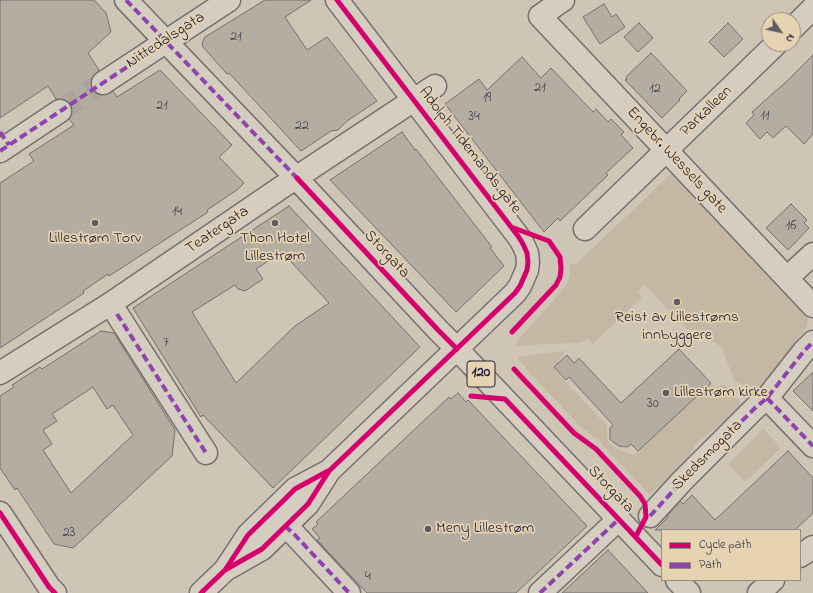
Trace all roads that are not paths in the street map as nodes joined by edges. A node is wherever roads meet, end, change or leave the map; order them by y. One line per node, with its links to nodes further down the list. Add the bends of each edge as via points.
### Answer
1 (126, 0): 7 (street, Storgata)
2 (229, 0): 7 (street, Nittedalsgata)
3 (337, 0): 11 (street, Adolph Tidemands gate)
4 (563, 0): 14 (street, Engebr. Wessels gate, via 540,16)
5 (813, 8): 6 (street)
6 (801, 20)
7 (165, 42): 9 (street, Nittedalsgata); 15 (street, Storgata)
8 (768, 52): 14 (street, Parkalleen)
9 (103, 83)
10 (435, 86): 11 (street, Teatergata)
11 (414, 101): 15 (street, Teatergata); 22 (street, Adolph Tidemands gate, via 524,244 527,253 527,270 515,293)
12 (60, 111): 13 (street)
13 (3, 143)
14 (666, 151): 16 (street, Parkalleen); 18 (street, Engebr. Wessels gate)
15 (297, 178): 22 (street, Storgata); 23 (street, Teatergata, via 110,304)
16 (585, 229)
17 (813, 254): 18 (street)
18 (787, 278): 19 (street, Engebr. Wessels gate)
19 (813, 306)
20 (117, 314): 26 (street)
21 (813, 342): 24 (street, Skedsmogata)
22 (457, 349): 27 (street, Adolph Tidemands gate / 120); 30 (street, Storgata / 120)
23 (0, 374)
24 (767, 398): 25 (street); 29 (street, Skedsmogata)
25 (813, 446)
26 (206, 453)
27 (329, 470): 31 (street, Adolph Tidemands gate / 120, via 308,504); 35 (street, Adolph Tidemands gate / 120, via 295,489 248,535)
28 (0, 513): 38 (street)
29 (650, 516)
30 (619, 519): 34 (street, Storgata / 120); 41 (street)
31 (285, 526): 35 (street, Adolph Tidemands gate / 120, via 262,549); 40 (street)
32 (813, 547): 33 (street)
33 (801, 555)
34 (661, 563)
35 (225, 570): 39 (street, Adolph Tidemands gate / 120)
36 (677, 581): 42 (street)
37 (772, 581): 43 (street)
38 (52, 591)
39 (201, 593)
40 (349, 593)
41 (540, 593)
42 (689, 593)
43 (759, 593)

